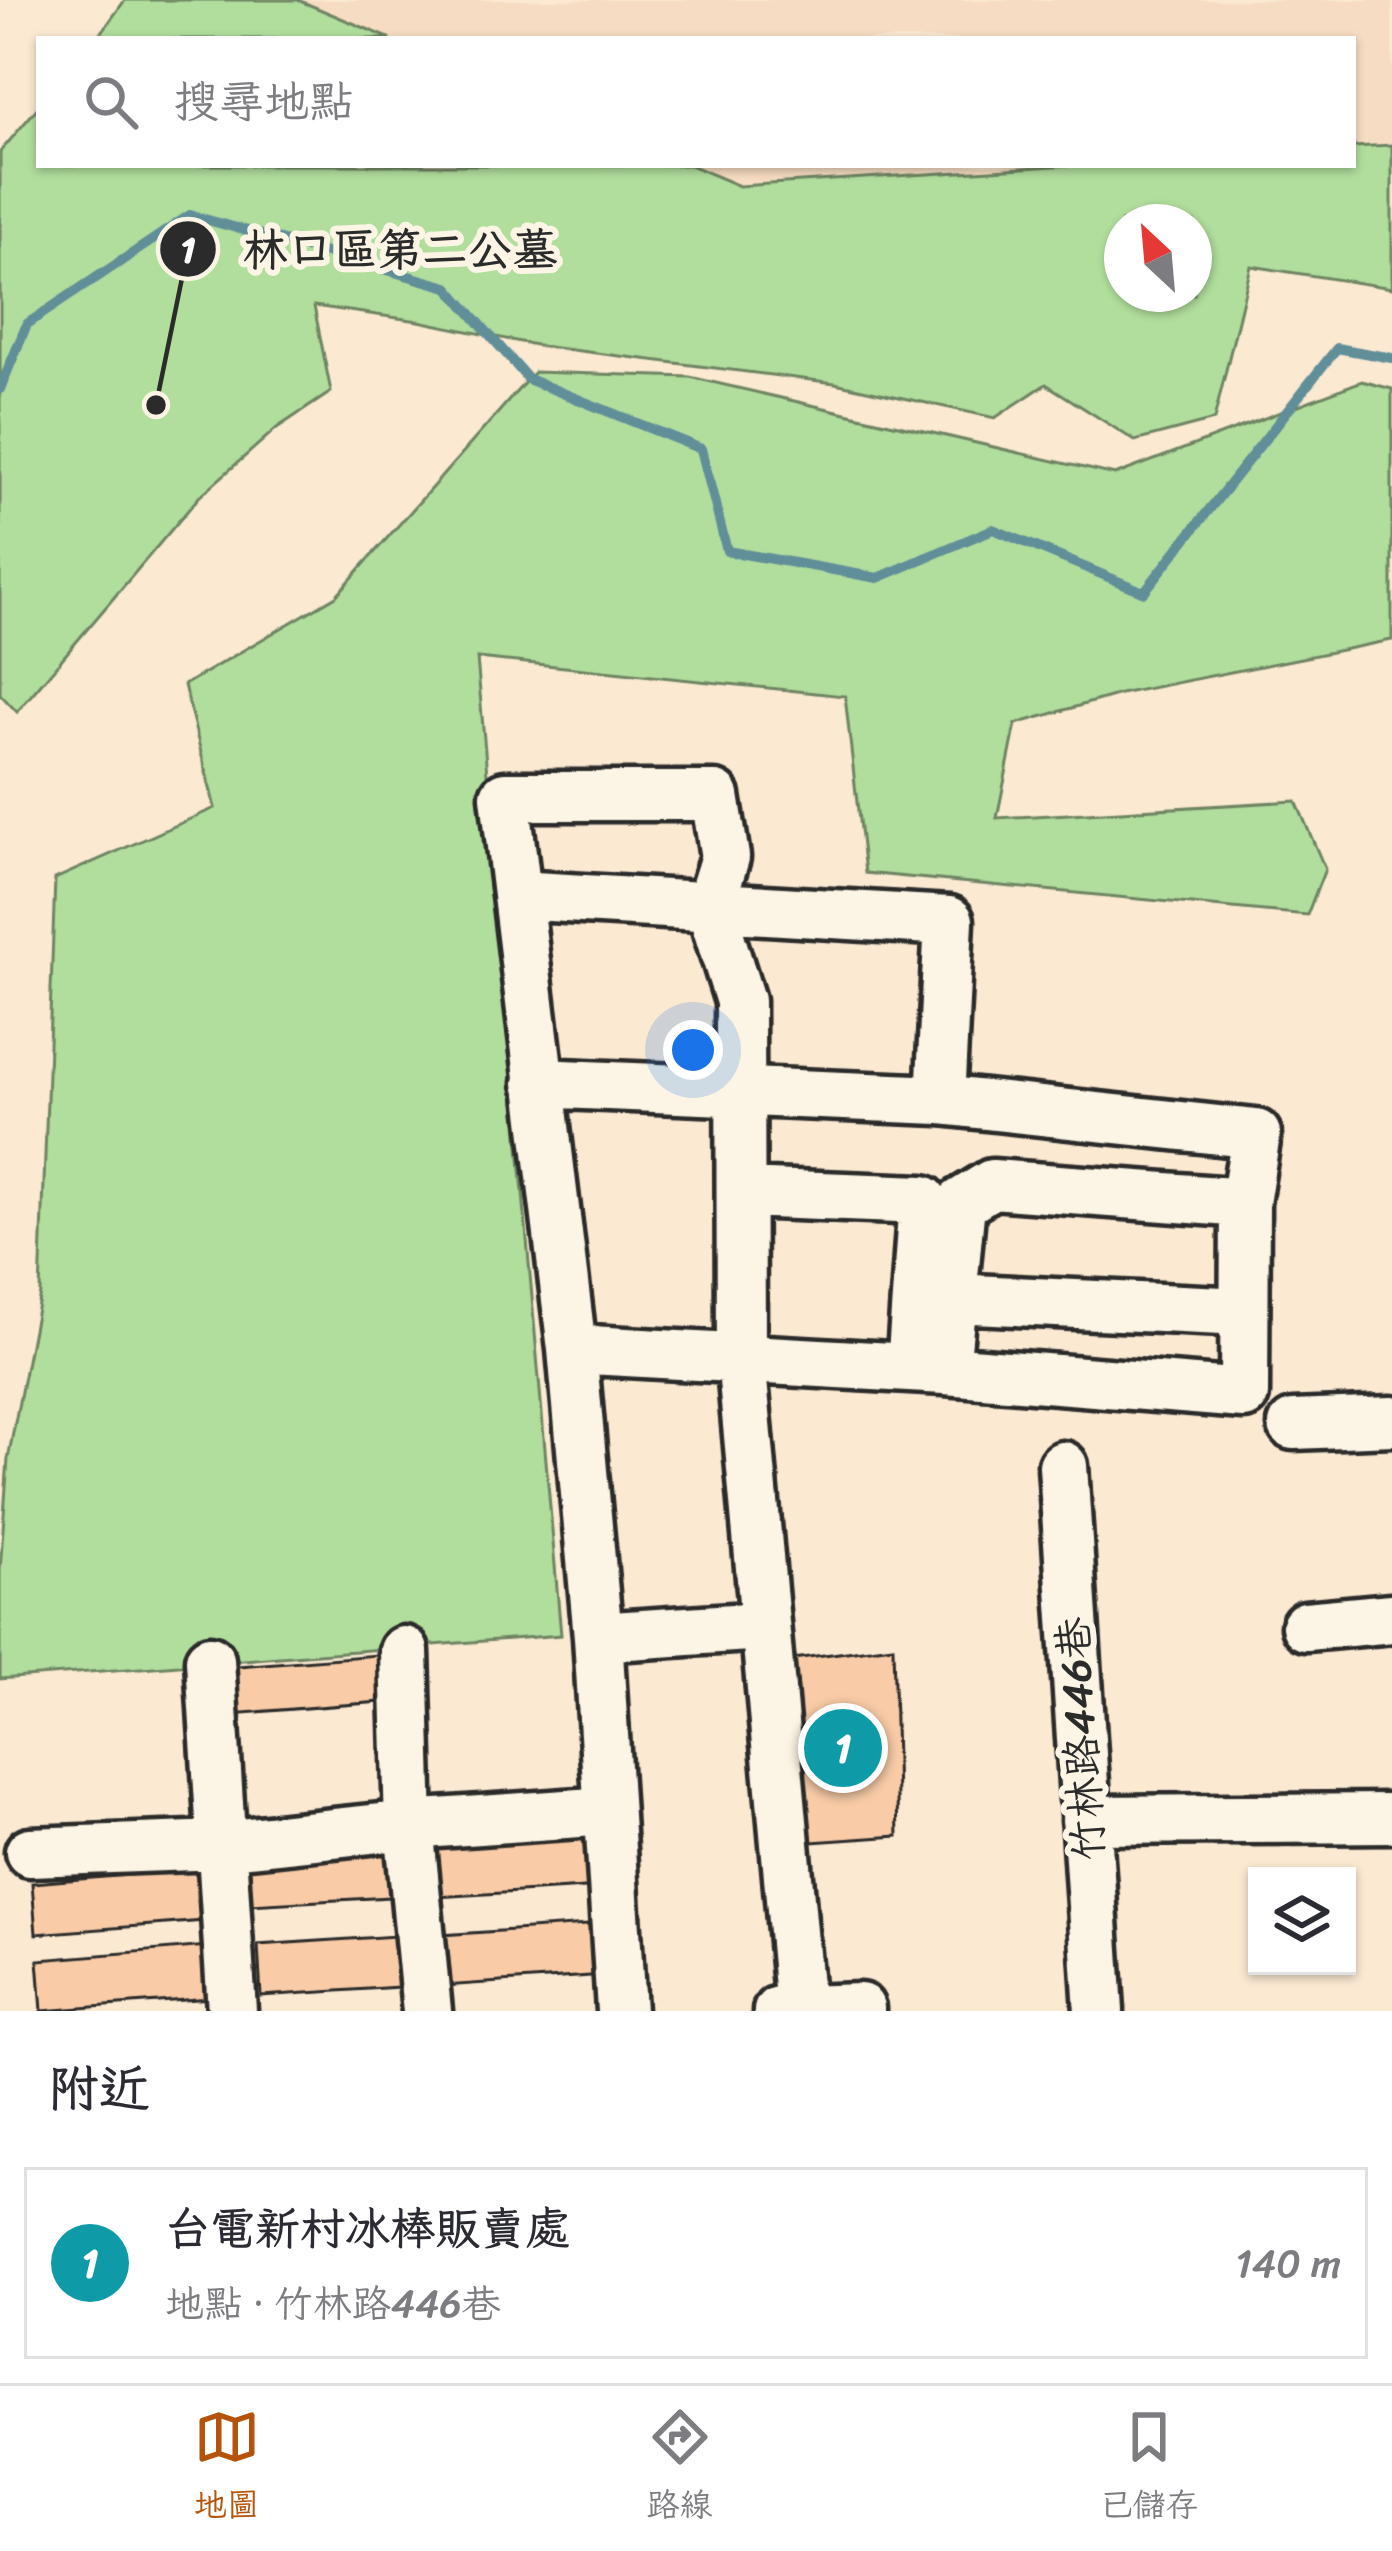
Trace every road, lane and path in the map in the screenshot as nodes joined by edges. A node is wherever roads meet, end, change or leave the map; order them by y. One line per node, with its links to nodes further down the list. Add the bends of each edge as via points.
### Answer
1 (517, 896): 2 (street); 2 (street, via 505,796 715,796 725,857); 3 (street)
2 (710, 905): 4 (street, via 740,1001); 5 (street, via 949,921)
3 (538, 1083): 4 (street); 10 (street)
4 (740, 1092): 5 (street); 6 (street)
5 (940, 1100): 7 (street, via 1256,1134)
6 (740, 1192): 11 (street); 12 (street, via 923,1200)
7 (1245, 1203): 8 (street, via 992,1184 961,1203); 9 (street)
8 (954, 1284): 9 (street); 12 (street)
9 (1244, 1300): 12 (street, via 1244,1394)
10 (572, 1348): 11 (street); 19 (street)
11 (741, 1358): 12 (street); 17 (street)
12 (928, 1369)
13 (1392, 1421): 14 (street)
14 (1293, 1424)
15 (1064, 1466): 24 (street, 竹林路446巷)
16 (1392, 1618): 18 (street)
17 (764, 1625): 19 (street); 28 (street)
18 (1306, 1626)
19 (598, 1637): 22 (street)
20 (404, 1651): 25 (street)
21 (210, 1660): 26 (street)
22 (608, 1811): 25 (street); 31 (street)
23 (1392, 1818): 24 (street)
24 (1086, 1820): 33 (street, 竹林路446巷)
25 (410, 1825): 26 (street); 30 (street)
26 (220, 1846): 27 (street); 29 (street)
27 (30, 1852)
28 (789, 2010): 32 (street)
29 (232, 2011)
30 (427, 2011)
31 (621, 2011)
32 (860, 2011)
33 (1099, 2011)

